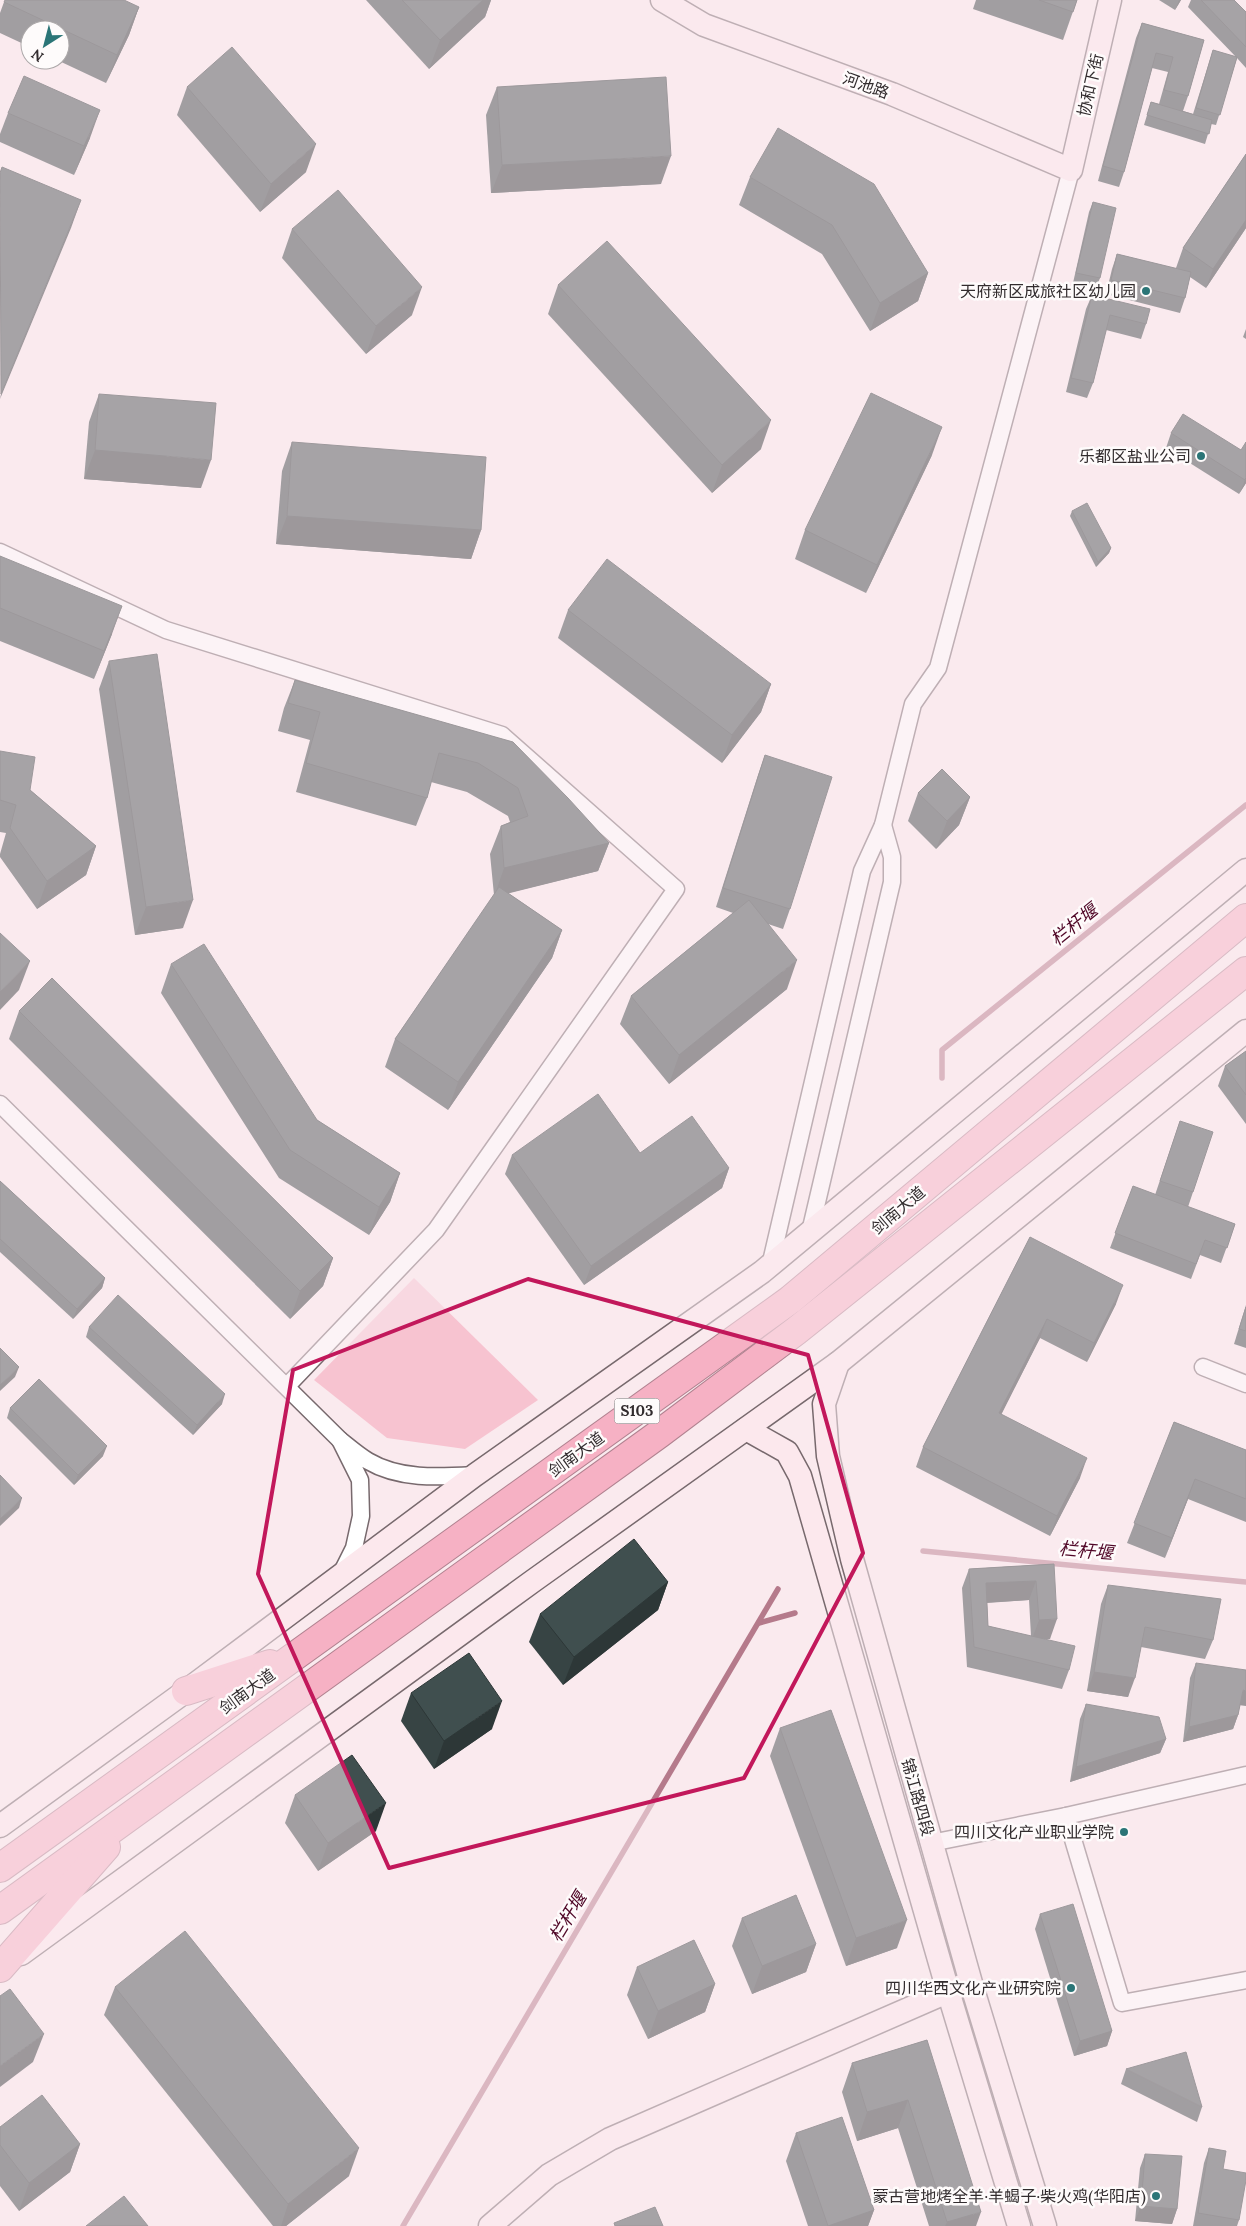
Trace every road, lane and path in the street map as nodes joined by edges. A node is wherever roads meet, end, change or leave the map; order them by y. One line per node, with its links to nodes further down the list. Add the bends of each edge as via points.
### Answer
1 (662, 0): 3 (main road, 河池路, via 704,25 892,94)
2 (1110, 0): 3 (main road, 协和下街)
3 (1071, 170): 5 (street, via 938,668 913,704)
4 (0, 552): 16 (street, via 166,630 502,735 676,889 436,1230)
5 (883, 825): 11 (street, via 892,858 892,882); 12 (street, via 862,871)
6 (1246, 870): 11 (main road)
7 (1246, 918): 21 (highway, 剑南大道 / S103, via 790,1300)
8 (1246, 971): 24 (highway, 剑南大道 / S103, via 796,1332)
9 (1246, 1031): 13 (main road)
10 (0, 1104): 16 (street)
11 (810, 1232): 12 (main road)
12 (770, 1266): 19 (main road)
13 (838, 1363): 17 (main road); 27 (main road, 锦江路四段, via 824,1404 828,1456 852,1559)
14 (1203, 1367): 15 (street)
15 (1246, 1384)
16 (287, 1386): 18 (street)
17 (746, 1429): 30 (main road); 33 (main road, 锦江路四段, via 787,1452 800,1476)
18 (340, 1440): 19 (street, via 369,1462 400,1473 427,1477); 20 (street, via 360,1480 361,1516 354,1548)
19 (475, 1475): 20 (main road)
20 (341, 1574): 22 (main road)
21 (296, 1656): 22 (highway); 28 (highway, 剑南大道 / S103)
22 (186, 1691): 26 (main road)
23 (1246, 1775): 25 (street)
24 (137, 1812): 29 (highway, 剑南大道 / S103); 30 (highway)
25 (1066, 1816): 27 (street); 31 (street, via 1122,2004)
26 (0, 1826)
27 (931, 1843): 32 (main road, 锦江路四段)
28 (0, 1868)
29 (0, 1910)
30 (0, 1969)
31 (1246, 1980)
32 (971, 1982): 33 (main road); 36 (main road, 锦江路四段)
33 (948, 1991): 34 (main road, via 610,2139 549,2175); 35 (main road, 锦江路四段)
34 (490, 2226)
35 (1019, 2226)
36 (1045, 2226)

